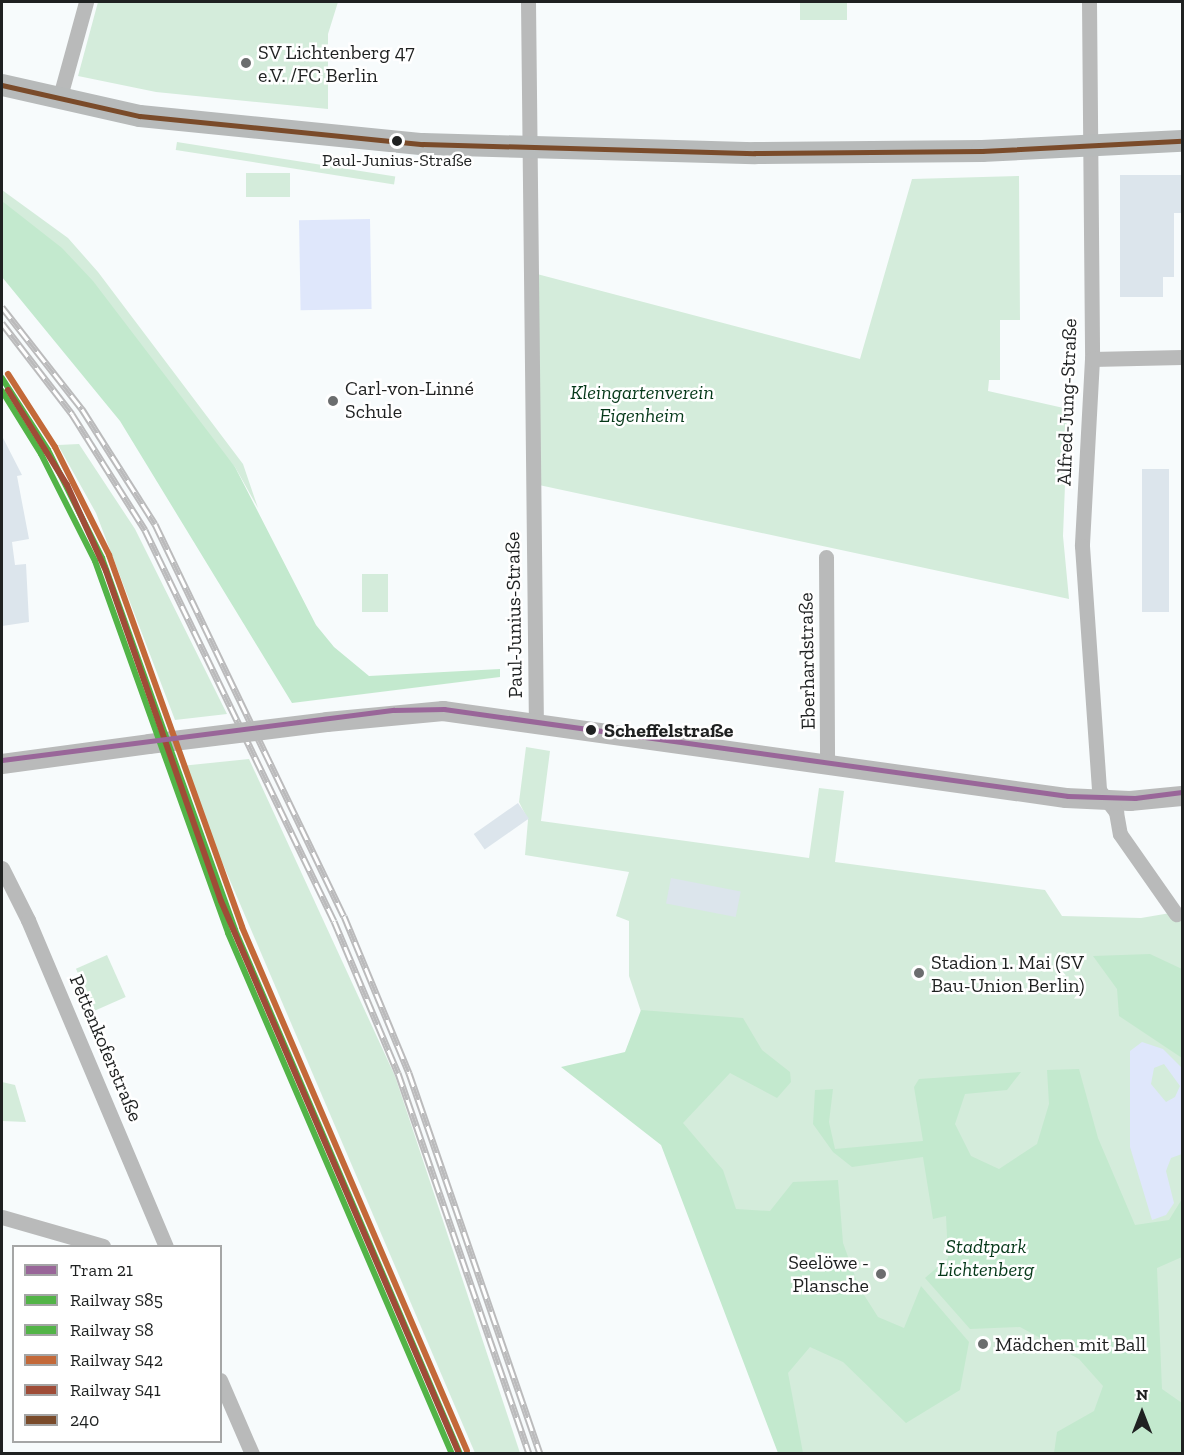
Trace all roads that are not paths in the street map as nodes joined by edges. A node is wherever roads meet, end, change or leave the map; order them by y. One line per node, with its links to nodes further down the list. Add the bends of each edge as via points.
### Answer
1 (86, 2): 5 (street)
2 (528, 2): 7 (street, Paul-Junius-Straße)
3 (1089, 2): 8 (street, Alfred-Jung-Straße)
4 (2, 85): 5 (main road)
5 (59, 100): 7 (main road, via 225,128 397,142)
6 (1182, 141): 8 (main road)
7 (530, 146): 8 (main road, via 767,153); 12 (street, Paul-Junius-Straße)
8 (1093, 146): 10 (street, Alfred-Jung-Straße)
9 (1182, 357): 10 (street)
10 (1092, 359): 16 (street, Alfred-Jung-Straße, via 1082,546 1099,790)
11 (826, 557): 14 (street, Eberhardstraße)
12 (536, 723): 13 (street, bridge, via 443,711); 14 (street)
13 (2, 764)
14 (827, 764): 16 (street)
15 (1182, 796): 16 (street)
16 (1108, 801): 19 (street, Alfred-Jung-Straße, via 1116,812 1120,834)
17 (2, 868): 18 (street, Pettenkoferstraße)
18 (9, 904): 22 (street, Pettenkoferstraße, via 28,920)
19 (1176, 914)
20 (2, 1217): 21 (street)
21 (100, 1245)
22 (164, 1245)
23 (222, 1385): 24 (street)
24 (252, 1454)

